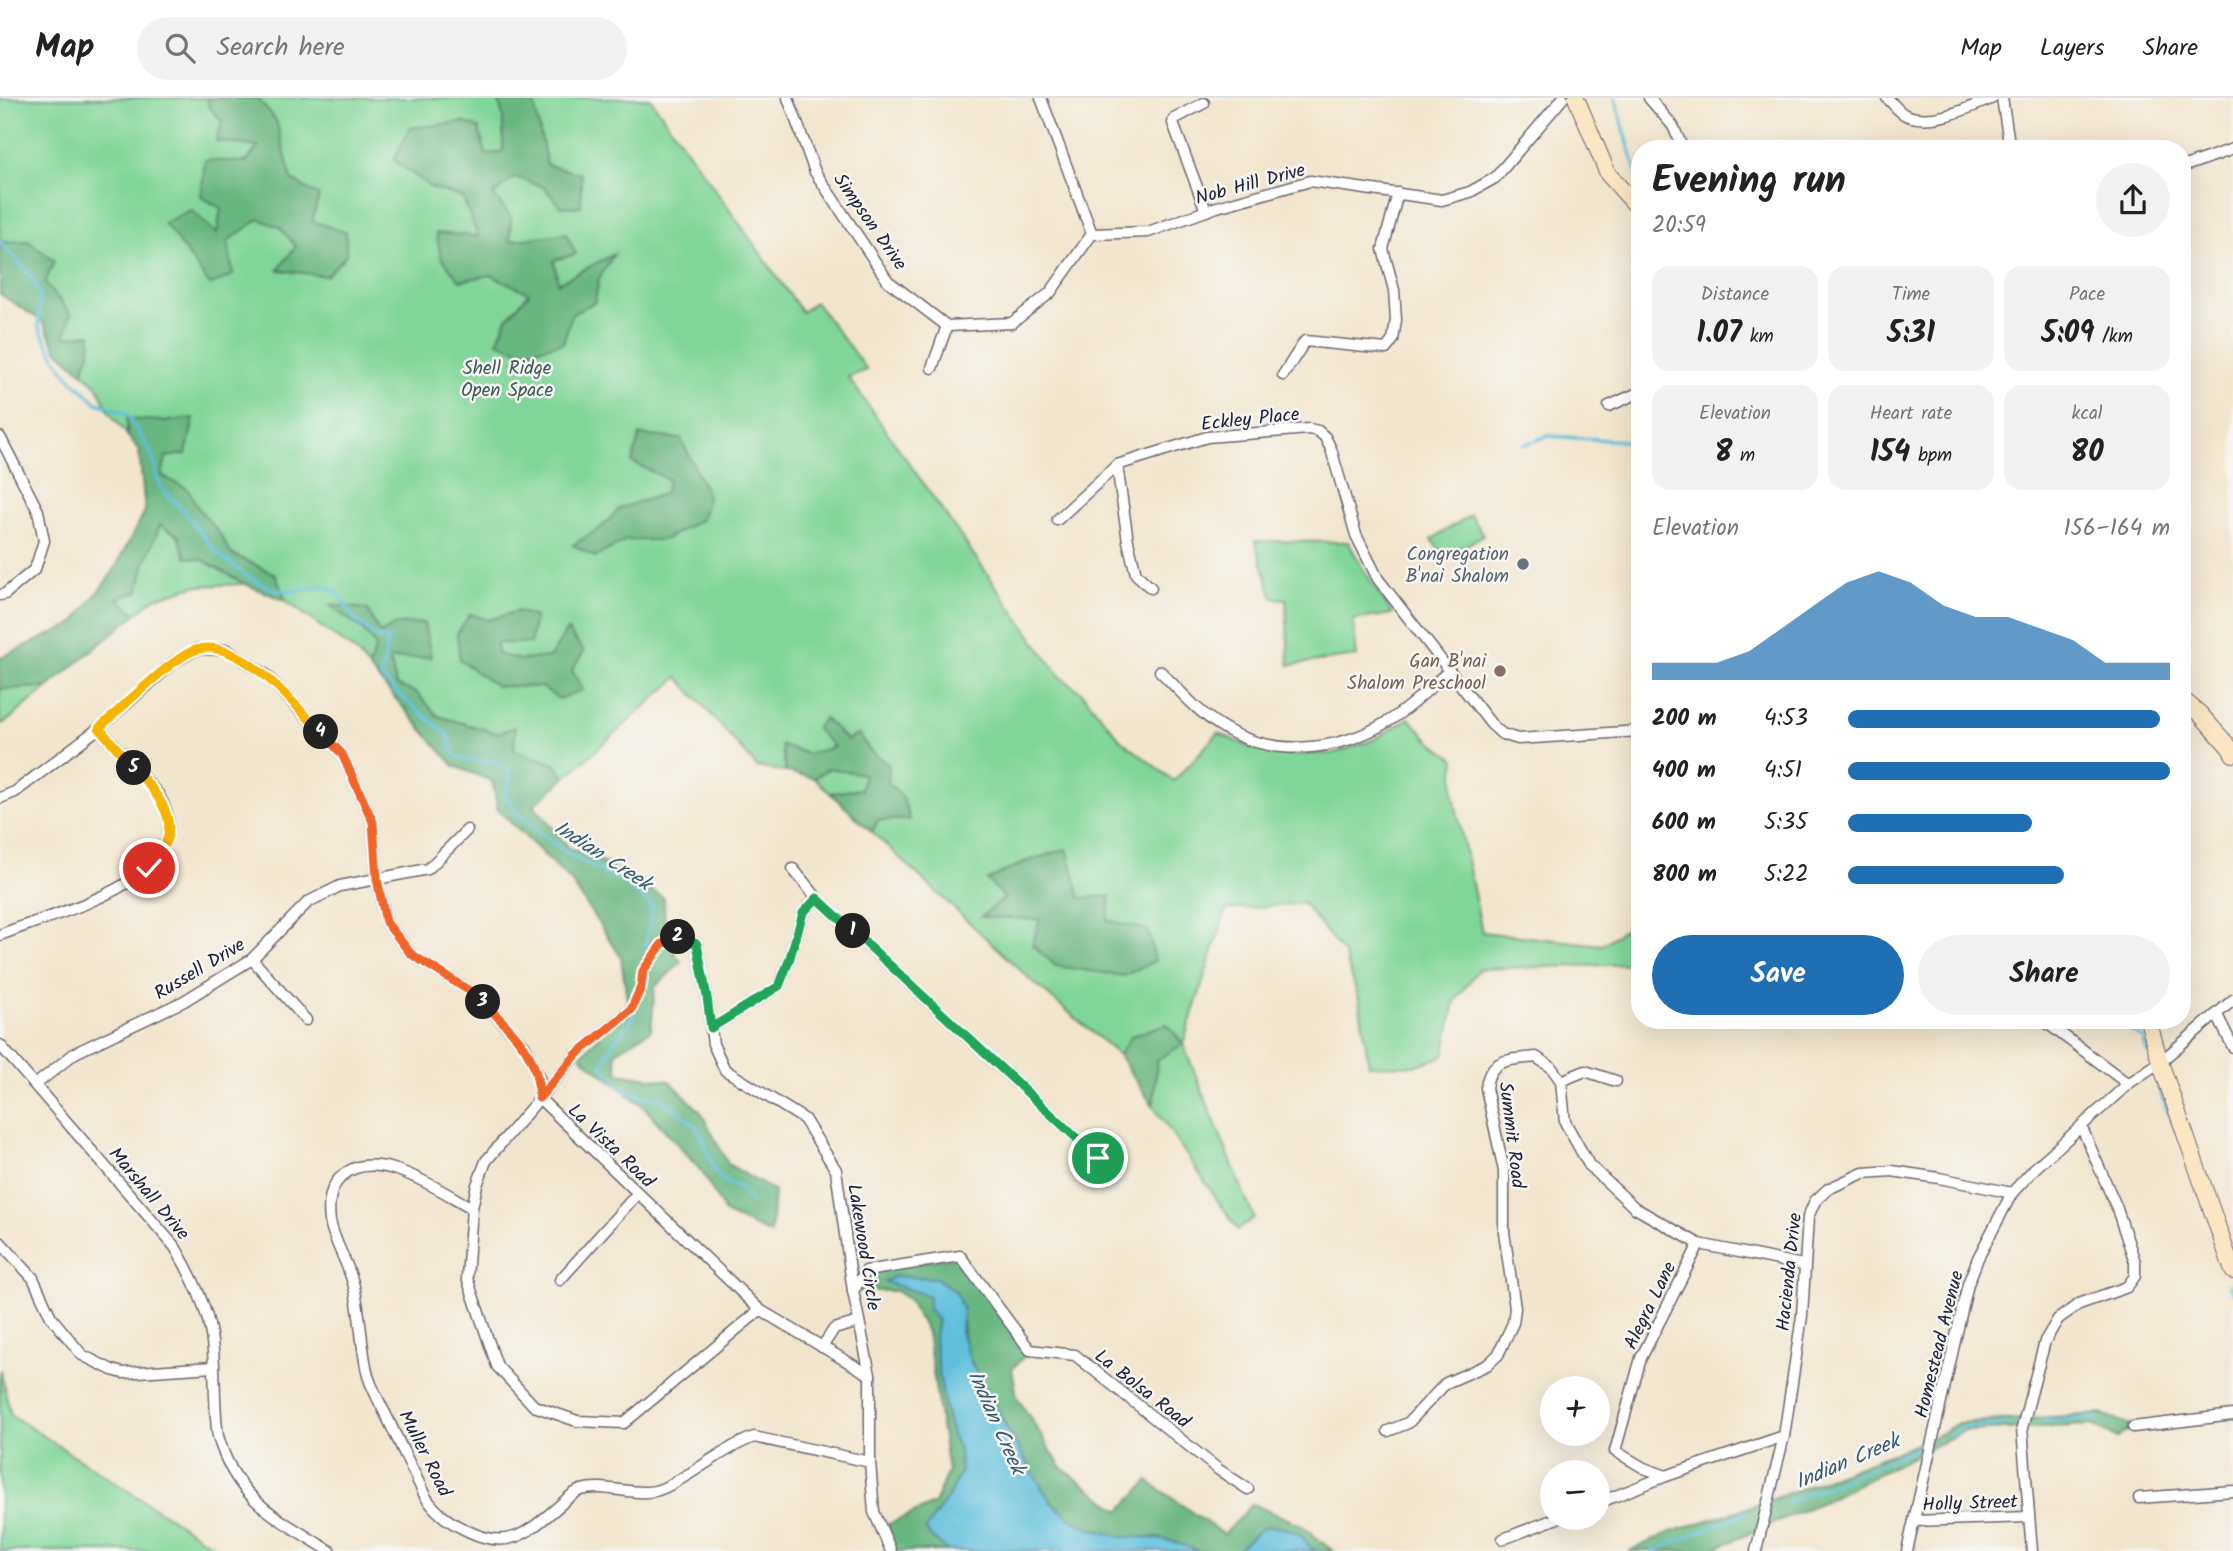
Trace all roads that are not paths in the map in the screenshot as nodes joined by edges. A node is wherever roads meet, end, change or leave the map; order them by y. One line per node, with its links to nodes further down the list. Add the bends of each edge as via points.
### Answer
1 (788, 98): 18 (street, Simpson Drive, via 815,172 888,281)
2 (1041, 98): 17 (street)
3 (1563, 98): 14 (street, Nob Hill Drive, via 1495,178 1442,200)
4 (1576, 98): 15 (street, via 1608,174)
5 (1649, 98): 10 (street)
6 (1887, 98): 7 (street, via 1906,116 1932,118)
7 (1993, 98)
8 (2002, 98): 11 (street)
9 (1204, 103): 16 (street, via 1173,123)
10 (1679, 140)
11 (2009, 140)
12 (2233, 149): 13 (street)
13 (2191, 164)
14 (1398, 193): 16 (street, Nob Hill Drive, via 1310,181); 20 (street, via 1383,249 1394,290 1393,340 1386,349 1305,341)
15 (1631, 199)
16 (1206, 211): 17 (street, Nob Hill Drive, via 1148,232)
17 (1092, 233): 18 (street, via 1050,293 1012,323)
18 (947, 326): 19 (street)
19 (932, 369)
20 (1283, 375)
21 (1631, 396): 22 (street)
22 (1609, 407)
23 (0, 437): 27 (street, via 38,511 44,541 35,569)
24 (1116, 465): 25 (street, Eckley Place); 26 (street, via 1136,574); 29 (street, Eckley Place, via 1207,437 1318,431 1331,449 1356,535 1378,579)
25 (1056, 520)
26 (1151, 588)
27 (0, 595)
28 (1160, 671): 29 (street, via 1219,725 1250,740 1302,749 1346,742 1387,722)
29 (1449, 671): 32 (street, via 1502,734 1518,739)
30 (2191, 706): 33 (street)
31 (99, 728): 34 (street, via 15,792); 37 (street, via 174,662 197,649 227,650 265,674 342,754 373,822); 39 (street, via 164,804 168,824 162,852 149,868 118,887)
32 (1631, 732)
33 (2232, 746)
34 (0, 798)
35 (467, 830): 37 (street, Russell Drive, via 428,869)
36 (793, 869): 38 (street)
37 (377, 879): 40 (street, Russell Drive, via 340,886 308,902); 54 (street, via 386,922 411,954 476,995 525,1046 539,1078)
38 (817, 898): 44 (street, via 803,913 779,986); 56 (street)
39 (0, 935)
40 (252, 959): 43 (street); 53 (street, Russell Drive, via 184,1001 75,1053)
41 (2233, 1000): 42 (street, Homestead Avenue)
42 (2217, 1015): 48 (street); 49 (street, Homestead Avenue)
43 (306, 1020)
44 (711, 1028): 54 (street, Lakewood Circle, via 697,944 680,936 662,944 643,971 631,1010 577,1054); 65 (street, Lakewood Circle, via 713,1045 725,1069 804,1119 836,1170)
45 (2055, 1029): 52 (street)
46 (2151, 1029): 49 (street)
47 (0, 1045): 53 (street, Marshall Drive)
48 (2233, 1047)
49 (2160, 1062): 52 (street, Homestead Avenue); 63 (street)
50 (1561, 1081): 51 (street, via 1585,1072); 61 (street, via 1564,1122 1589,1165 1635,1208); 73 (street, Summit Road, via 1536,1057 1494,1065 1487,1077 1487,1097 1504,1171 1504,1232 1516,1308 1513,1323 1498,1355 1487,1365 1446,1383 1408,1423)
51 (1616, 1081)
52 (2128, 1084): 55 (street, Homestead Avenue)
53 (35, 1085): 69 (street, Marshall Drive, via 175,1247 208,1318)
54 (539, 1098): 58 (street, La Vista Road); 59 (street, Lakewood Circle, via 486,1161)
55 (2081, 1126): 57 (street, Homestead Avenue); 81 (street, via 2116,1206 2135,1262 2135,1276 2127,1287 2079,1304 2058,1319 2045,1341 2022,1428)
56 (1098, 1158)
57 (2012, 1193): 62 (street, Hacienda Drive, via 1892,1171 1863,1174 1828,1189 1815,1201 1808,1217); 82 (street, Homestead Avenue, via 1968,1284)
58 (637, 1194): 64 (street); 66 (street, La Vista Road)
59 (472, 1209): 66 (street, Lakewood Circle, via 467,1278 497,1366 534,1406 577,1421 624,1423); 75 (street, Muller Road, via 411,1175 376,1166 343,1174 333,1186 329,1202 336,1242 355,1290 369,1378 425,1496 450,1523 481,1537 505,1541 527,1532 576,1492 655,1491 754,1437)
60 (0, 1242): 69 (street, via 33,1278 51,1317 82,1355 123,1373)
61 (1699, 1244): 62 (street); 76 (street, Alegra Lane, via 1641,1358 1615,1451)
62 (1804, 1265): 74 (street, Hacienda Drive)
63 (2233, 1271)
64 (560, 1280)
65 (853, 1291): 67 (street, Lakewood Circle); 77 (street, La Bolsa Road, via 866,1271 960,1256 1030,1350 1075,1355)
66 (760, 1310): 68 (street, La Vista Road)
67 (859, 1322): 68 (street, via 834,1329); 70 (street, Lakewood Circle)
68 (822, 1347): 70 (street, La Vista Road)
69 (214, 1367): 85 (street, Marshall Drive, via 218,1436 237,1479 260,1506)
70 (870, 1375): 75 (street, Lakewood Circle)
71 (2233, 1415): 72 (street)
72 (2133, 1427)
73 (1388, 1431)
74 (1784, 1436): 76 (street); 87 (street, Hacienda Drive)
75 (870, 1462): 86 (street, Lakewood Circle, via 874,1512)
76 (1666, 1476): 79 (street)
77 (1248, 1489)
78 (2233, 1491): 80 (street)
79 (1610, 1498)
80 (2139, 1498)
81 (2028, 1517): 82 (street, Holly Street); 89 (street)
82 (1914, 1521): 88 (street, Homestead Avenue)
83 (1540, 1525): 84 (street)
84 (1503, 1539)
85 (330, 1551)
86 (891, 1551)
87 (1756, 1551)
88 (1907, 1551)
89 (2032, 1551)

